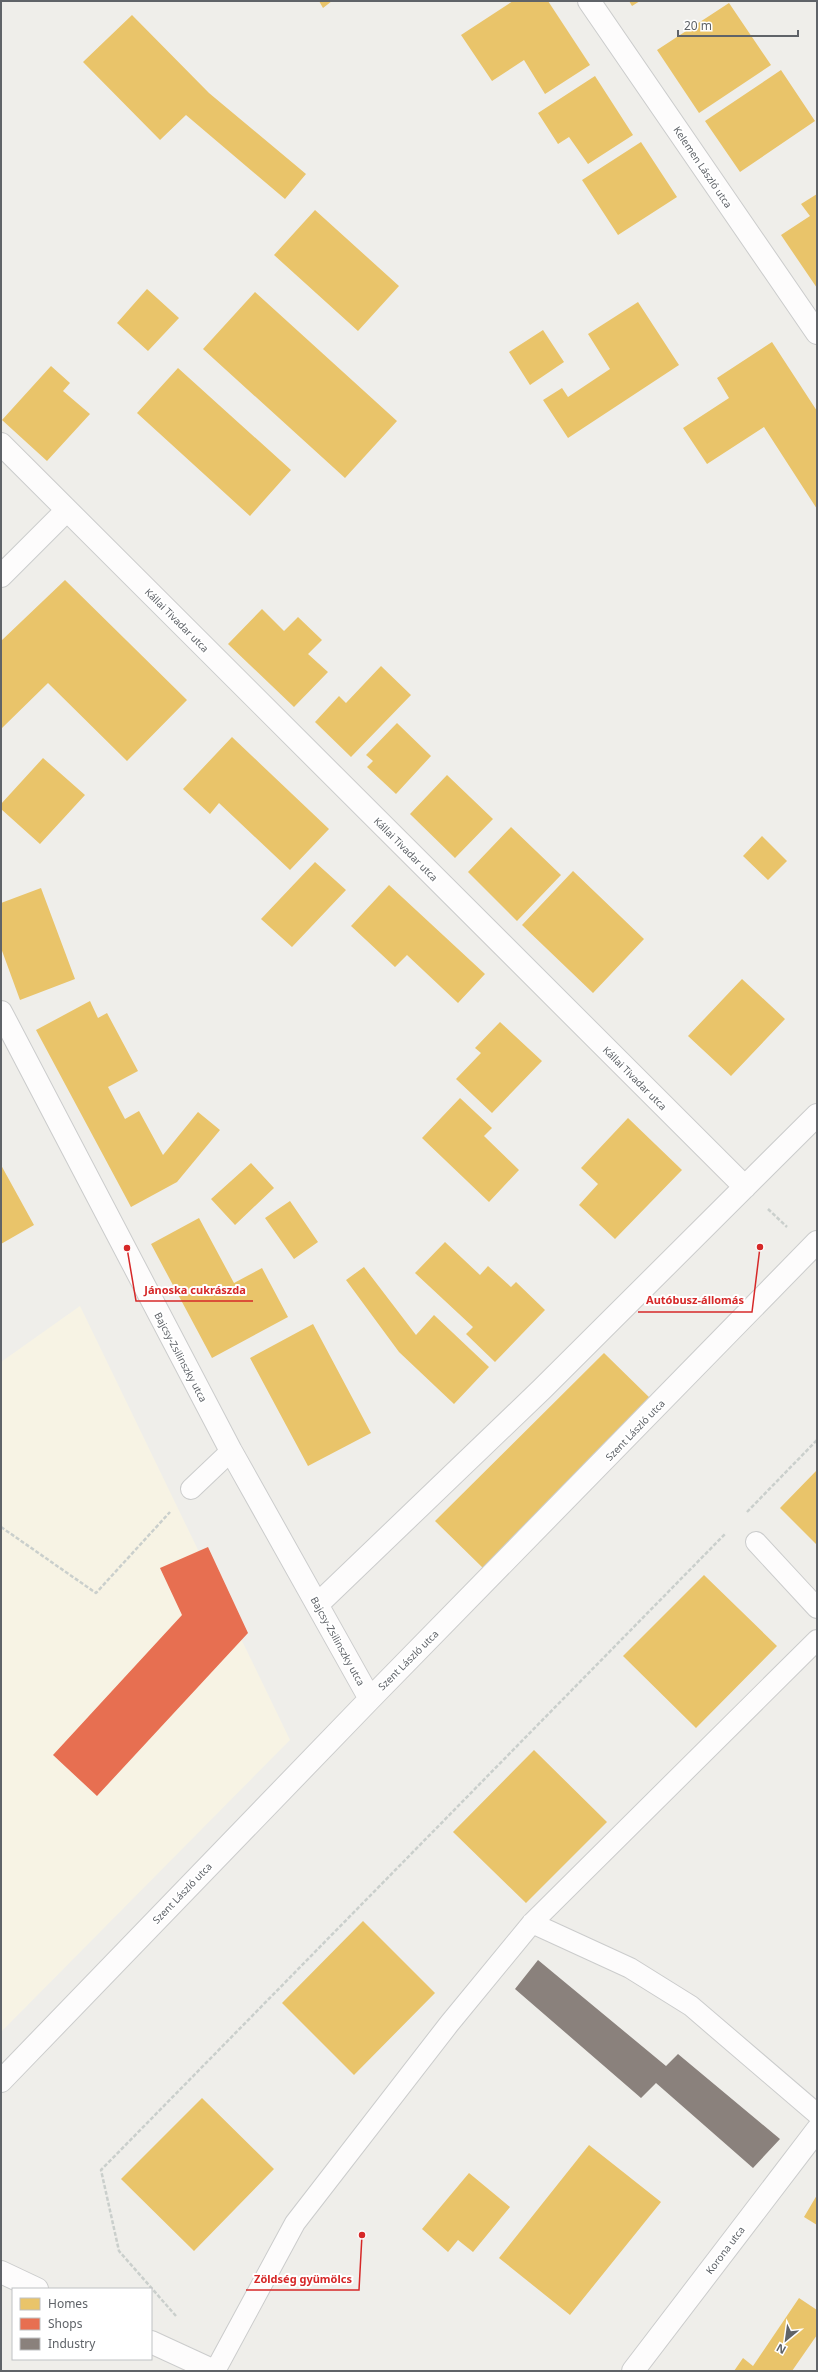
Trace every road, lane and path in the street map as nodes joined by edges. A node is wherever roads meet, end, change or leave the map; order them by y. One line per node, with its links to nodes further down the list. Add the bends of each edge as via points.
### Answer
1 (589, 1): 2 (street, Kelemen László utca)
2 (817, 334)
3 (1, 444): 4 (street, Kállai Tivadar utca)
4 (67, 510): 5 (street); 8 (street, Kállai Tivadar utca)
5 (1, 576)
6 (1, 1012): 11 (street, Bajcsy-Zsilinszky utca)
7 (817, 1115): 8 (street)
8 (745, 1187): 9 (path); 17 (street, via 542,1389)
9 (815, 1249): 20 (street, Szent László utca)
10 (817, 1440): 13 (path)
11 (231, 1451): 12 (lane); 17 (street, Bajcsy-Zsilinszky utca)
12 (191, 1489): 14 (path, via 96,1593)
13 (744, 1514)
14 (1, 1527)
15 (728, 1531): 28 (path, via 101,2170 120,2251)
16 (756, 1542): 18 (lane)
17 (318, 1604): 20 (street, Bajcsy-Zsilinszky utca)
18 (817, 1608)
19 (817, 1640): 21 (lane)
20 (370, 1699): 22 (street, Szent László utca)
21 (532, 1923): 23 (lane, via 630,1968 691,2006); 31 (lane, via 449,2024 295,2223)
22 (1, 2081)
23 (817, 2114)
24 (817, 2130): 32 (street, Korona utca)
25 (1, 2272): 26 (street)
26 (35, 2288)
27 (152, 2288): 29 (path)
28 (152, 2288)
29 (177, 2317)
30 (152, 2342): 31 (street)
31 (214, 2371)
32 (634, 2371)

